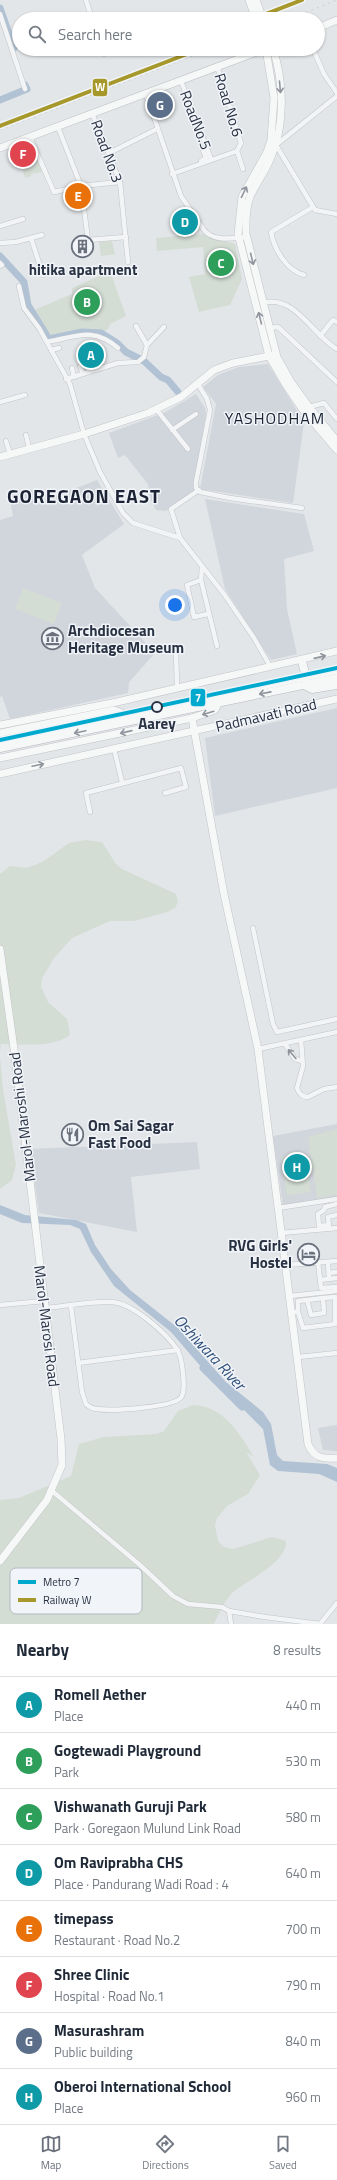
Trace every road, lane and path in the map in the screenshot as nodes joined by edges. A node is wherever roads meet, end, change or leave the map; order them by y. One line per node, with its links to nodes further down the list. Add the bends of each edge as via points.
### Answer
1 (86, 0): 4 (street)
2 (249, 0): 5 (street)
3 (256, 0): 6 (street)
4 (90, 12)
5 (253, 12)
6 (260, 12)
7 (0, 14): 10 (street)
8 (337, 20): 9 (street)
9 (325, 25)
10 (12, 46)
11 (16, 56): 18 (street)
12 (246, 56): 16 (street)
13 (266, 56): 25 (street, via 274,98)
14 (274, 56): 25 (street, one-way to 25, via 281,97)
15 (316, 56): 19 (street)
16 (218, 66): 17 (street); 29 (street, Road No.6, via 241,143)
17 (181, 80): 20 (street); 30 (street, RoadNo.5)
18 (25, 89)
19 (337, 93)
20 (146, 94): 22 (street); 24 (street)
21 (337, 96): 27 (street)
22 (92, 113): 23 (street); 31 (street, Road No.3)
23 (58, 127): 26 (street); 37 (street)
24 (157, 129): 31 (street); 35 (street)
25 (276, 129): 27 (street); 43 (street, one-way to 25, via 242,197 267,152)
26 (30, 137): 28 (street); 37 (street, via 54,192)
27 (276, 145): 38 (street); 43 (street, via 250,198)
28 (0, 148)
29 (237, 151): 32 (street); 34 (street)
30 (205, 152): 32 (street, RoadNo.5); 33 (street, via 206,159)
31 (109, 153): 36 (street, Road No.3)
32 (211, 159): 35 (street)
33 (194, 163)
34 (243, 169)
35 (172, 174): 43 (street, via 181,196 206,234 220,238)
36 (120, 182): 37 (street); 44 (street, Road No.3)
37 (81, 186): 44 (street, via 88,240)
38 (314, 206): 39 (street, via 315,210); 49 (street, via 271,232 272,240 284,261 295,273)
39 (337, 214)
40 (23, 219): 41 (street)
41 (0, 226)
42 (42, 235): 45 (street)
43 (242, 236): 51 (street, one-way to 51); 63 (street, one-way to 43)
44 (126, 237): 47 (street, Road No.3)
45 (31, 238): 46 (street); 48 (street)
46 (0, 243)
47 (128, 262)
48 (43, 275)
49 (304, 275)
50 (19, 286): 57 (street, via 24,308)
51 (263, 303): 55 (street); 56 (street, via 273,301 292,309)
52 (337, 322): 56 (street, via 333,320)
53 (136, 326): 58 (street)
54 (164, 327): 58 (street)
55 (269, 328): 63 (street); 71 (street, via 278,327)
56 (320, 336): 61 (street)
57 (47, 342): 60 (street, via 57,338 94,334); 62 (street)
58 (147, 345): 67 (street, via 143,357 138,362 118,363)
59 (59, 348): 62 (street)
60 (118, 348)
61 (337, 349)
62 (51, 350): 70 (street)
63 (265, 357): 72 (street, via 212,373); 75 (street, via 291,382); 79 (street)
64 (87, 364): 67 (street)
65 (80, 366): 68 (street)
66 (72, 368): 69 (street)
67 (89, 372): 68 (street)
68 (82, 374): 69 (street)
69 (74, 377): 70 (street)
70 (66, 379): 81 (street, via 70,384)
71 (337, 382)
72 (198, 384): 76 (street, via 181,397); 90 (street, via 210,410 196,482)
73 (25, 395): 74 (street)
74 (0, 402)
75 (309, 407): 78 (street, via 324,403); 79 (street)
76 (156, 409): 80 (street); 81 (street)
77 (196, 414): 80 (street)
78 (337, 419)
79 (317, 421): 84 (street); 87 (street)
80 (172, 430): 86 (street)
81 (84, 434): 85 (street); 92 (street, via 100,472 126,517 148,529)
82 (26, 435): 85 (street)
83 (6, 441): 88 (street)
84 (337, 441)
85 (29, 448): 88 (street)
86 (188, 449)
87 (337, 450)
88 (10, 454): 89 (street)
89 (0, 456)
90 (199, 490): 91 (street, via 230,498); 92 (street, via 171,509)
91 (302, 508)
92 (180, 538): 93 (street)
93 (202, 567): 94 (street); 101 (street, via 224,594)
94 (201, 580): 95 (street); 95 (street, via 187,585 194,617)
95 (208, 614): 96 (street)
96 (217, 646)
97 (337, 651): 99 (street, one-way to 97)
98 (176, 652): 106 (street)
99 (302, 661): 101 (street); 104 (highway)
100 (337, 664): 104 (highway, via 316,671)
101 (270, 666): 106 (street)
102 (337, 670): 104 (highway)
103 (337, 678): 104 (highway)
104 (308, 680): 105 (highway, via 312,689); 108 (highway, one-way to 108); 109 (highway, via 191,700)
105 (337, 685)
106 (177, 687): 112 (street, via 57,715)
107 (337, 699): 113 (street, Padmavati Road)
108 (219, 702): 110 (street, one-way to 110, via 215,710); 111 (highway)
109 (128, 715): 111 (highway); 114 (street, via 114,710)
110 (192, 718): 113 (street); 118 (street, one-way to 118)
111 (117, 721): 115 (highway); 116 (highway, one-way to 116)
112 (0, 725)
113 (195, 732): 117 (street, Padmavati Road); 129 (street, via 224,894)
114 (0, 733)
115 (0, 741)
116 (0, 748)
117 (114, 749): 119 (street, Padmavati Road, one-way to 117); 120 (street)
118 (0, 758)
119 (0, 774)
120 (122, 782): 121 (street, via 181,768 186,787); 122 (street, via 86,792)
121 (165, 793)
122 (90, 812)
123 (253, 928): 125 (street, via 273,1024 277,1032)
124 (0, 952): 135 (street, Marol-Maroshi Road)
125 (337, 1019)
126 (337, 1032): 127 (street)
127 (301, 1040): 128 (street); 130 (street)
128 (285, 1044): 129 (street); 130 (street, one-way to 128, via 295,1059)
129 (258, 1049): 134 (street)
130 (302, 1062): 131 (street, via 297,1088 301,1095 308,1097 324,1089)
131 (337, 1087)
132 (337, 1199): 134 (street)
133 (337, 1204): 137 (street, via 325,1207 318,1214 319,1226)
134 (278, 1208): 139 (street)
135 (34, 1213): 156 (street, Marol-Marosi Road)
136 (337, 1215): 137 (street, via 328,1217)
137 (329, 1227): 138 (street); 139 (street)
138 (337, 1228)
139 (282, 1233): 144 (street)
140 (337, 1262): 142 (street); 143 (street)
141 (304, 1263): 142 (street); 142 (street, via 301,1250 311,1247); 144 (street)
142 (317, 1263): 143 (street); 149 (street)
143 (328, 1264): 146 (street)
144 (286, 1265): 152 (street)
145 (337, 1272): 146 (street)
146 (329, 1273): 148 (street)
147 (337, 1278): 148 (street)
148 (329, 1279): 149 (street)
149 (320, 1280): 150 (street, via 322,1289)
150 (337, 1287)
151 (337, 1291): 152 (street)
152 (290, 1296): 158 (street)
153 (323, 1298): 154 (street); 154 (street, via 324,1313 311,1315); 158 (street, via 335,1297 335,1324 303,1328)
154 (307, 1300): 158 (street, via 297,1302)
155 (0, 1305): 156 (street)
156 (45, 1305): 157 (street); 164 (street, Marol-Marosi Road, via 62,1465)
157 (71, 1306): 159 (street, via 112,1302 124,1305 158,1327); 162 (street)
158 (295, 1312): 161 (street)
159 (178, 1350): 162 (street); 162 (street, via 183,1372 182,1397 178,1401 149,1407 91,1408 84,1399)
160 (337, 1353): 161 (street)
161 (298, 1357): 163 (street, via 308,1444 312,1452 323,1459)
162 (78, 1363)
163 (337, 1458)
164 (51, 1490): 165 (street, Marol-Marosi Road, via 47,1500); 167 (street, via 173,1596 188,1604)
165 (0, 1561)
166 (337, 1603): 169 (street)
167 (229, 1610): 168 (street); 169 (street)
168 (231, 1624)
169 (320, 1624)

